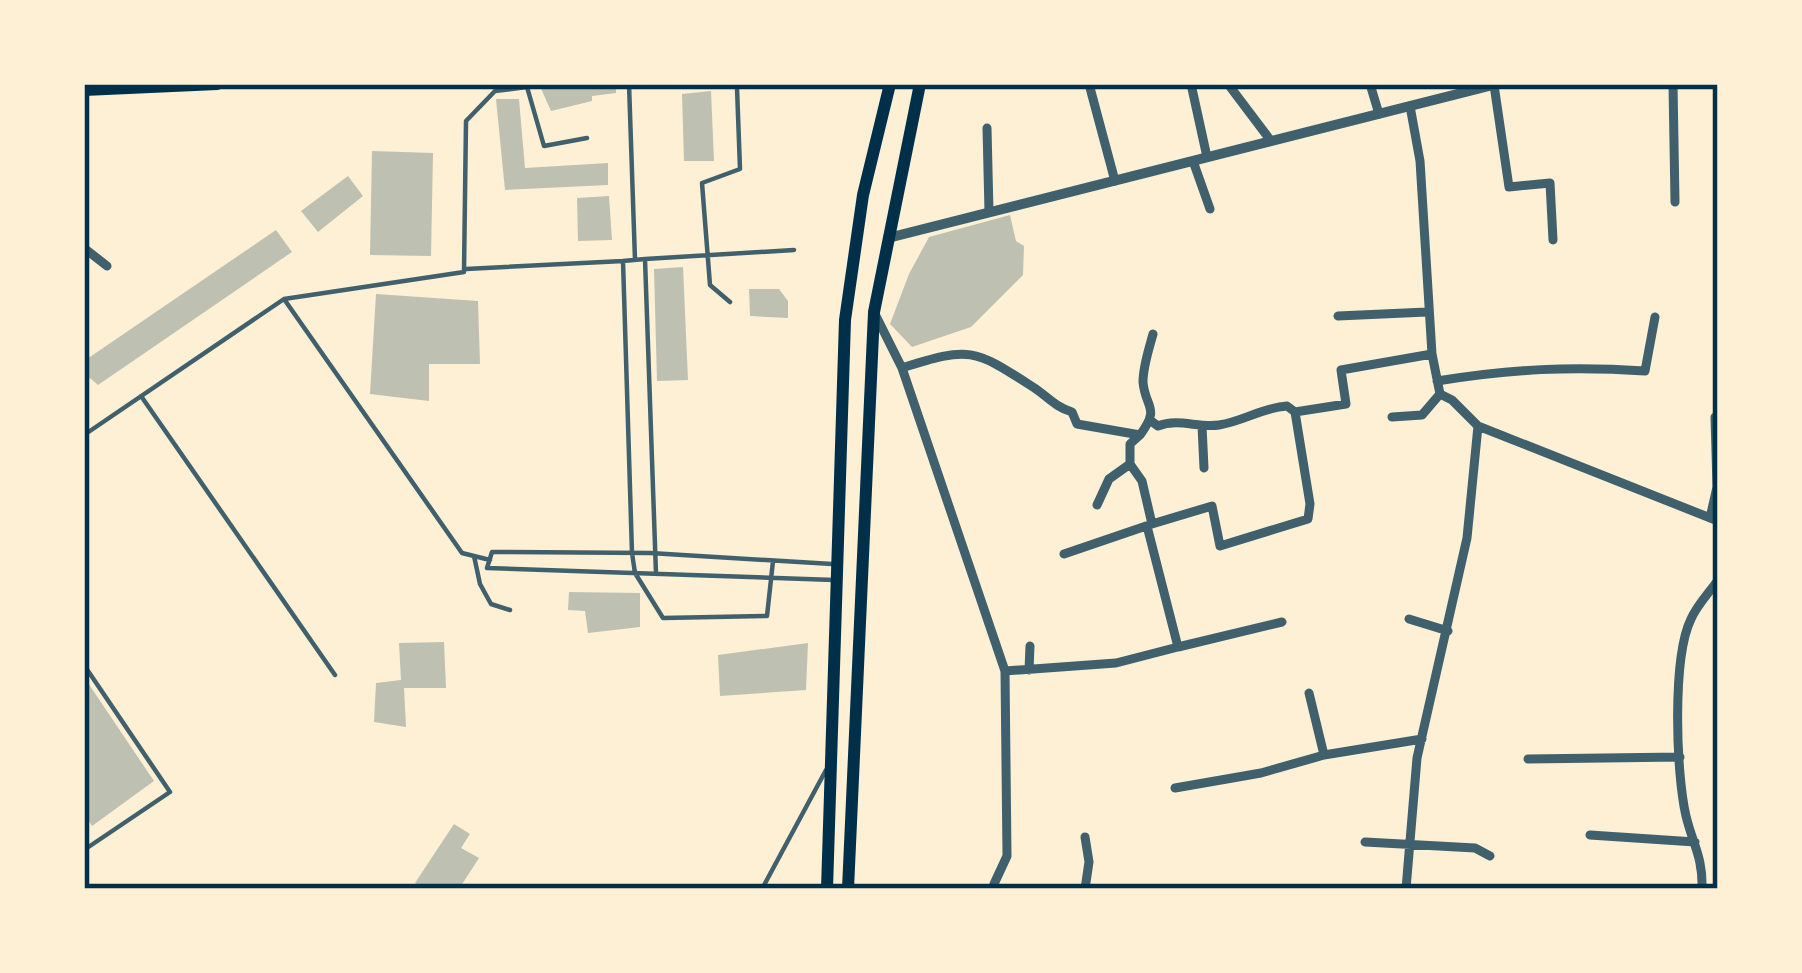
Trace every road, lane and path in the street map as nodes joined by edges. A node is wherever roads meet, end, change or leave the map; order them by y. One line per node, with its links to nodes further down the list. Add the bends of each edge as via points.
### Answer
1 (217, 84): 11 (main road)
2 (629, 84): 30 (lane)
3 (890, 84): 65 (main road, via 845,320)
4 (920, 84): 24 (main road)
5 (1089, 84): 20 (street)
6 (1191, 84): 19 (street)
7 (1228, 84): 18 (street)
8 (1370, 84): 15 (street)
9 (1496, 84): 14 (street); 25 (street, via 1509,187 1550,183)
10 (1673, 84): 21 (street)
11 (203, 85): 13 (main road)
12 (737, 88): 28 (lane, via 740,169 702,183)
13 (84, 90)
14 (1410, 106): 15 (street); 37 (street)
15 (1379, 114): 18 (street)
16 (987, 128): 23 (street)
17 (587, 138): 33 (lane, via 544,146 527,88 495,91 466,121)
18 (1271, 141): 19 (street)
19 (1200, 159): 20 (street); 22 (street)
20 (1114, 181): 23 (street)
21 (1675, 202)
22 (1210, 209)
23 (989, 212): 24 (street)
24 (888, 238): 36 (main road)
25 (1553, 240)
26 (84, 248): 32 (street)
27 (794, 250): 28 (lane)
28 (706, 255): 29 (lane); 35 (lane, via 710,285)
29 (645, 259): 30 (lane); 60 (lane)
30 (635, 260): 31 (lane)
31 (622, 261): 33 (lane); 59 (lane)
32 (107, 266)
33 (464, 269): 34 (lane)
34 (284, 299): 45 (lane); 62 (lane, via 462,553)
35 (730, 302)
36 (874, 312): 42 (street); 87 (main road)
37 (1427, 312): 38 (street); 41 (street)
38 (1338, 316)
39 (1654, 317): 43 (street, via 1646,370 1517,368)
40 (1153, 334): 49 (street, via 1143,381)
41 (1432, 354): 43 (street); 46 (street, via 1341,370 1346,404)
42 (902, 368): 53 (street, via 980,353 1072,412 1077,424); 78 (street)
43 (1437, 382): 44 (street)
44 (1440, 394): 47 (street, via 1422,415); 51 (street)
45 (141, 396): 52 (lane); 79 (lane)
46 (1295, 412): 50 (street, via 1259,409); 58 (street, via 1309,519 1220,546 1213,506)
47 (1392, 417)
48 (1715, 417): 57 (street)
49 (1151, 421): 50 (street); 53 (street)
50 (1202, 426): 55 (street)
51 (1478, 426): 57 (street); 73 (street)
52 (84, 435)
53 (1140, 435): 54 (street, via 1130,444)
54 (1130, 464): 56 (street, via 1109,479); 58 (street, via 1142,481)
55 (1204, 467)
56 (1097, 505)
57 (1714, 520)
58 (1150, 525): 61 (street); 75 (street)
59 (632, 553): 60 (lane); 63 (lane, via 492,552); 66 (lane)
60 (656, 554): 64 (lane); 67 (lane)
61 (1064, 554)
62 (474, 556): 63 (lane); 70 (lane, via 490,604)
63 (490, 560): 66 (lane, via 488,568)
64 (773, 561): 65 (lane); 68 (lane)
65 (837, 572): 68 (lane); 85 (main road)
66 (634, 573): 67 (lane); 68 (lane, via 663,618 767,616)
67 (656, 574): 68 (lane)
68 (771, 576)
69 (1718, 580): 83 (street, via 1691,618 1681,651)
70 (510, 610)
71 (1408, 620): 73 (street)
72 (1282, 622): 75 (street)
73 (1448, 631): 81 (street)
74 (1030, 646): 77 (street)
75 (1178, 647): 77 (street, via 1116,663)
76 (84, 665): 94 (lane, via 170,792)
77 (1029, 670): 78 (street)
78 (1005, 671): 96 (street, via 1007,856)
79 (335, 675)
80 (1309, 693): 82 (street)
81 (1422, 739): 82 (street); 93 (street)
82 (1324, 754): 86 (street)
83 (1680, 758): 84 (street); 92 (street)
84 (1528, 759)
85 (831, 760): 88 (main road); 97 (lane)
86 (1175, 788)
87 (850, 827): 88 (main road); 99 (main road)
88 (829, 828): 98 (main road)
89 (1590, 836): 92 (street)
90 (1085, 838): 101 (street)
91 (1365, 842): 93 (street)
92 (1695, 842): 103 (street)
93 (1408, 844): 95 (street); 102 (street)
94 (84, 850)
95 (1490, 856)
96 (992, 887): 100 (street)
97 (762, 889)
98 (827, 889)
99 (848, 889)
100 (1010, 889)
101 (1085, 889)
102 (1406, 889)
103 (1702, 889)

